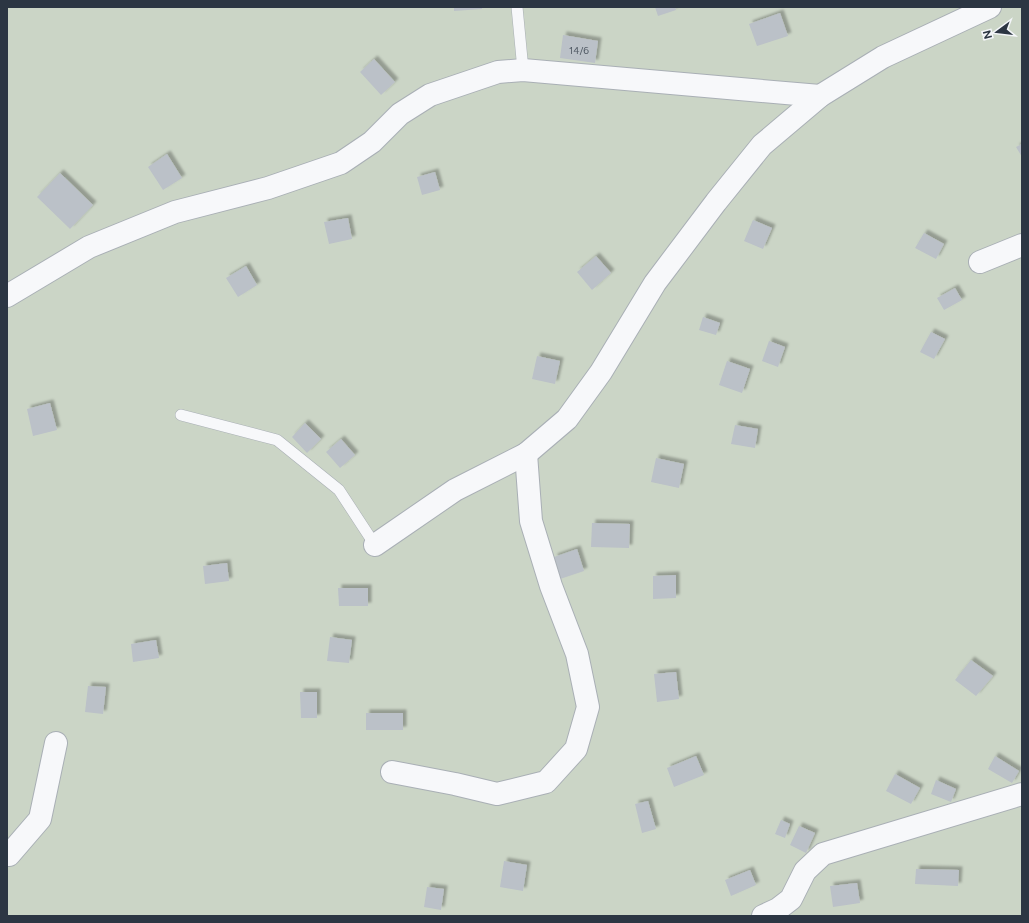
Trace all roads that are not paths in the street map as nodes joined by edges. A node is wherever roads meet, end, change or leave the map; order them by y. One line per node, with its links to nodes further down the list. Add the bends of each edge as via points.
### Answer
1 (517, 7): 3 (lane)
2 (990, 7): 4 (street, via 883,56)
3 (523, 70): 4 (street); 7 (street, via 498,72 430,95 400,114 372,142 341,163 268,188 175,212 89,247)
4 (820, 96): 9 (street, via 762,145 655,283 601,372 567,418)
5 (1022, 245): 6 (street)
6 (980, 262)
7 (7, 296)
8 (181, 415): 10 (lane, via 277,440 339,490)
9 (526, 454): 10 (street, via 455,490); 12 (street, via 531,521 551,586 577,654 588,707 576,749 546,782 497,794)
10 (375, 545)
11 (56, 743): 14 (street, via 40,819)
12 (392, 772)
13 (1022, 794): 15 (street, via 823,854 805,871 791,899)
14 (7, 855)
15 (763, 916)

